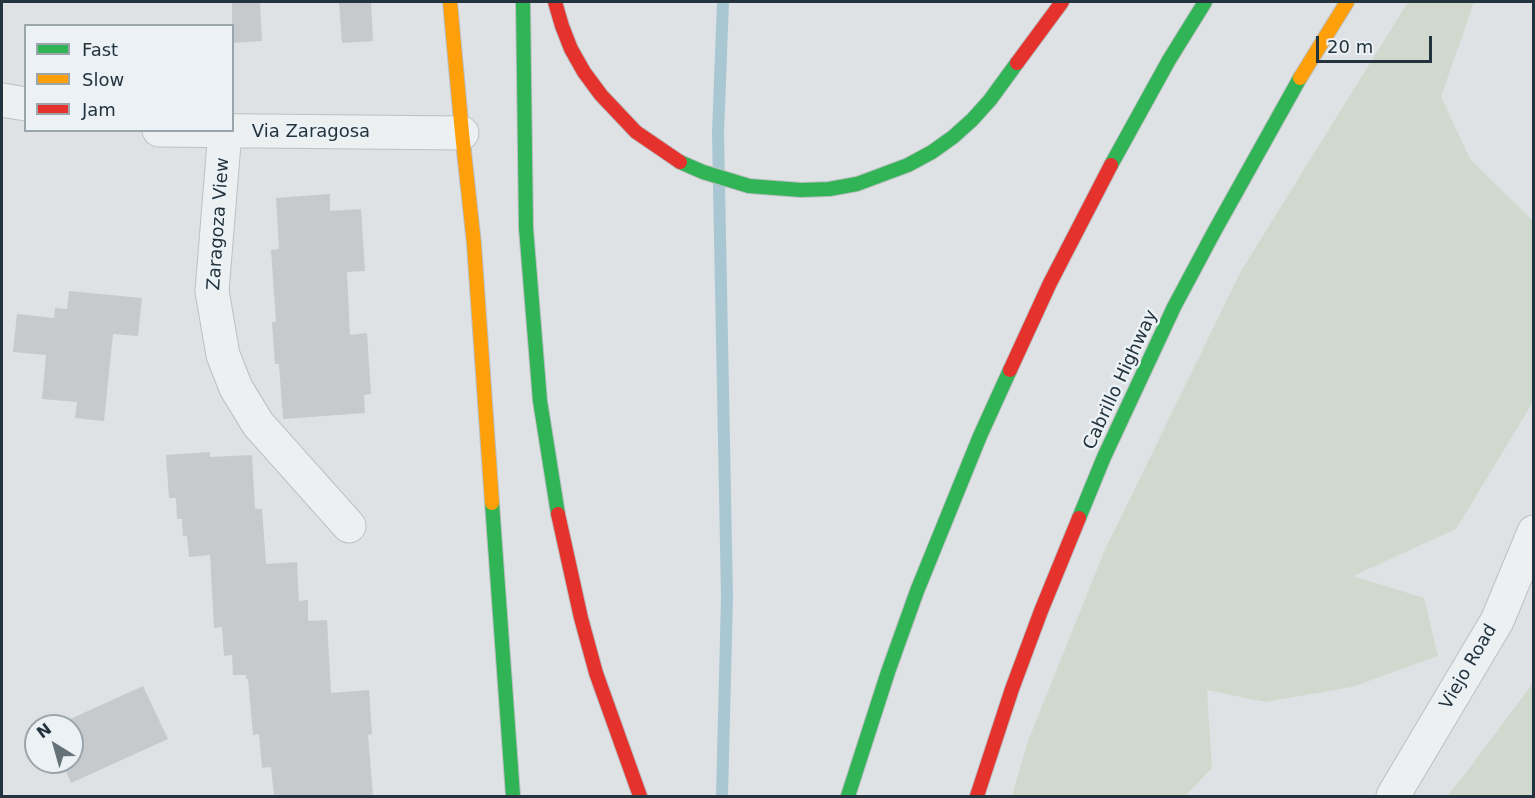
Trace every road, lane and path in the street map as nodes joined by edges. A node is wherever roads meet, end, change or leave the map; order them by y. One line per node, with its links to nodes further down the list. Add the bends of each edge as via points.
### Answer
1 (450, 2): 11 (main road)
2 (523, 2): 15 (main road, via 526,228 548,451 581,618 596,673)
3 (555, 2): 4 (main road, via 571,49 584,72 636,132 703,172 749,186 801,190 857,184 884,175 953,137 990,100)
4 (1062, 2)
5 (1205, 2): 16 (main road, via 1088,208 984,427 913,601)
6 (1347, 2): 17 (main road, Cabrillo Highway, via 1224,213 1174,307 1104,457 1041,611)
7 (2, 100): 8 (street)
8 (24, 104)
9 (234, 131): 11 (street, Via Zaragosa)
10 (225, 132): 12 (street, Zaragoza View, via 213,291 223,355 236,388 258,424)
11 (462, 133): 14 (main road, via 474,244)
12 (349, 526)
13 (1533, 532): 18 (street, Viejo Road, via 1497,621)
14 (513, 796)
15 (640, 796)
16 (848, 796)
17 (977, 796)
18 (1394, 796)

